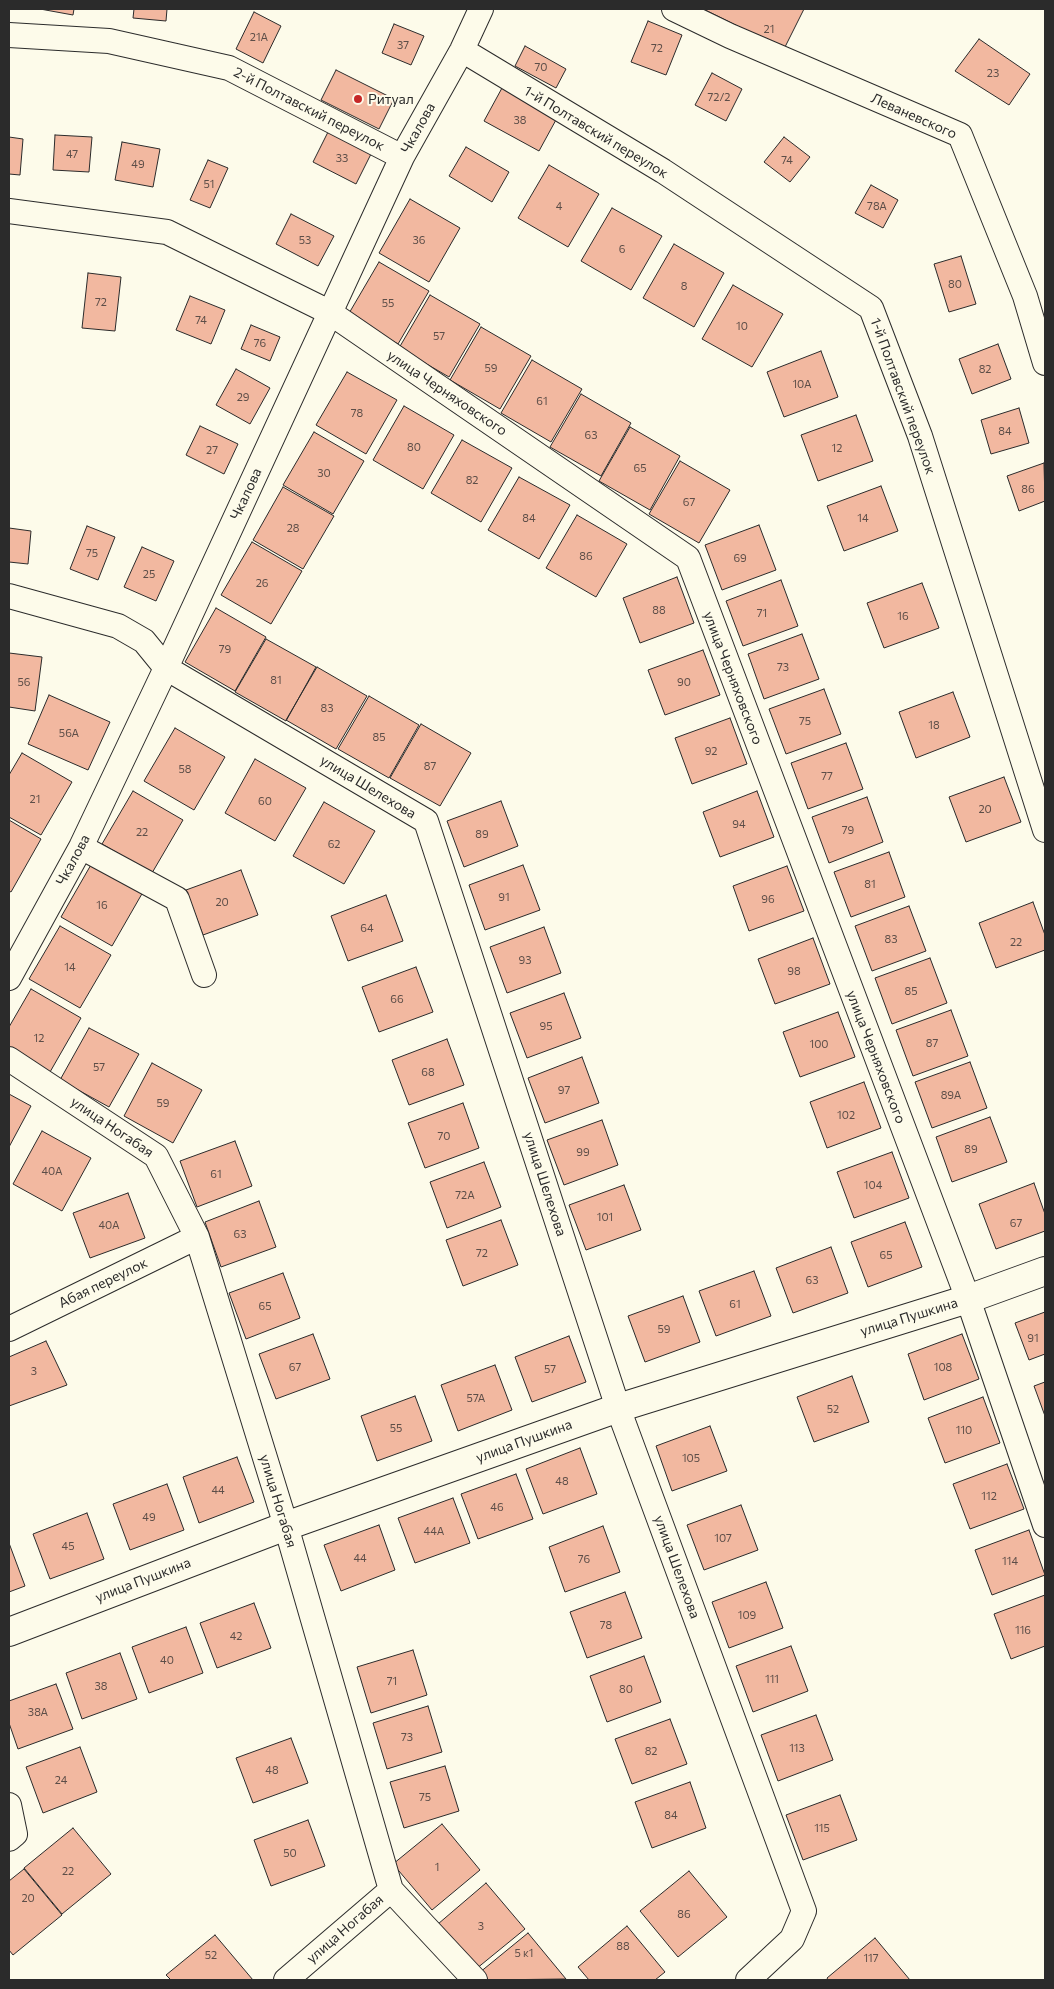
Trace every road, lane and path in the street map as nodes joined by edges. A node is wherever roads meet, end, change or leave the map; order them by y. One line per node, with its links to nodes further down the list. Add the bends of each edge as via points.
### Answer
1 (481, 9): 4 (street, Чкалова)
2 (674, 9): 7 (street, Леваневского, via 960,136)
3 (9, 35): 5 (street, 2-й Полтавский переулок, via 109,41 229,68)
4 (462, 50): 5 (street, Чкалова); 12 (street, 1-й Полтавский переулок, via 663,171 871,308 920,436)
5 (402, 157): 8 (street, Чкалова)
6 (9, 211): 8 (street, улица Черняховского, via 166,232)
7 (1035, 293): 9 (street, Леваневского)
8 (329, 312): 11 (street, Чкалова); 19 (street, улица Черняховского, via 688,558)
9 (1045, 363)
10 (9, 596): 11 (street, улица Шелехова, via 118,626 144,640)
11 (166, 668): 13 (street, Чкалова); 21 (street, улица Шелехова, via 426,821)
12 (1045, 830)
13 (81, 847): 14 (street, via 177,899); 15 (street, Чкалова)
14 (204, 975)
15 (9, 978)
16 (9, 1059): 17 (street, улица Ногабая, via 156,1156)
17 (196, 1237): 20 (street, Абая переулок); 23 (street, улица Ногабая)
18 (1045, 1271): 19 (street, улица Пушкина)
19 (968, 1299): 21 (street, улица Пушкина); 22 (street, улица Черняховского)
20 (9, 1329)
21 (618, 1408): 23 (street, улица Пушкина); 30 (street, улица Шелехова, via 804,1911 792,1939)
22 (1045, 1525)
23 (286, 1526): 24 (street, улица Пушкина); 27 (street, улица Ногабая)
24 (9, 1632)
25 (9, 1805): 26 (street, via 15,1834)
26 (9, 1839)
27 (390, 1890): 28 (street, улица Ногабая); 29 (street)
28 (286, 1980)
29 (475, 1980)
30 (748, 1980)

